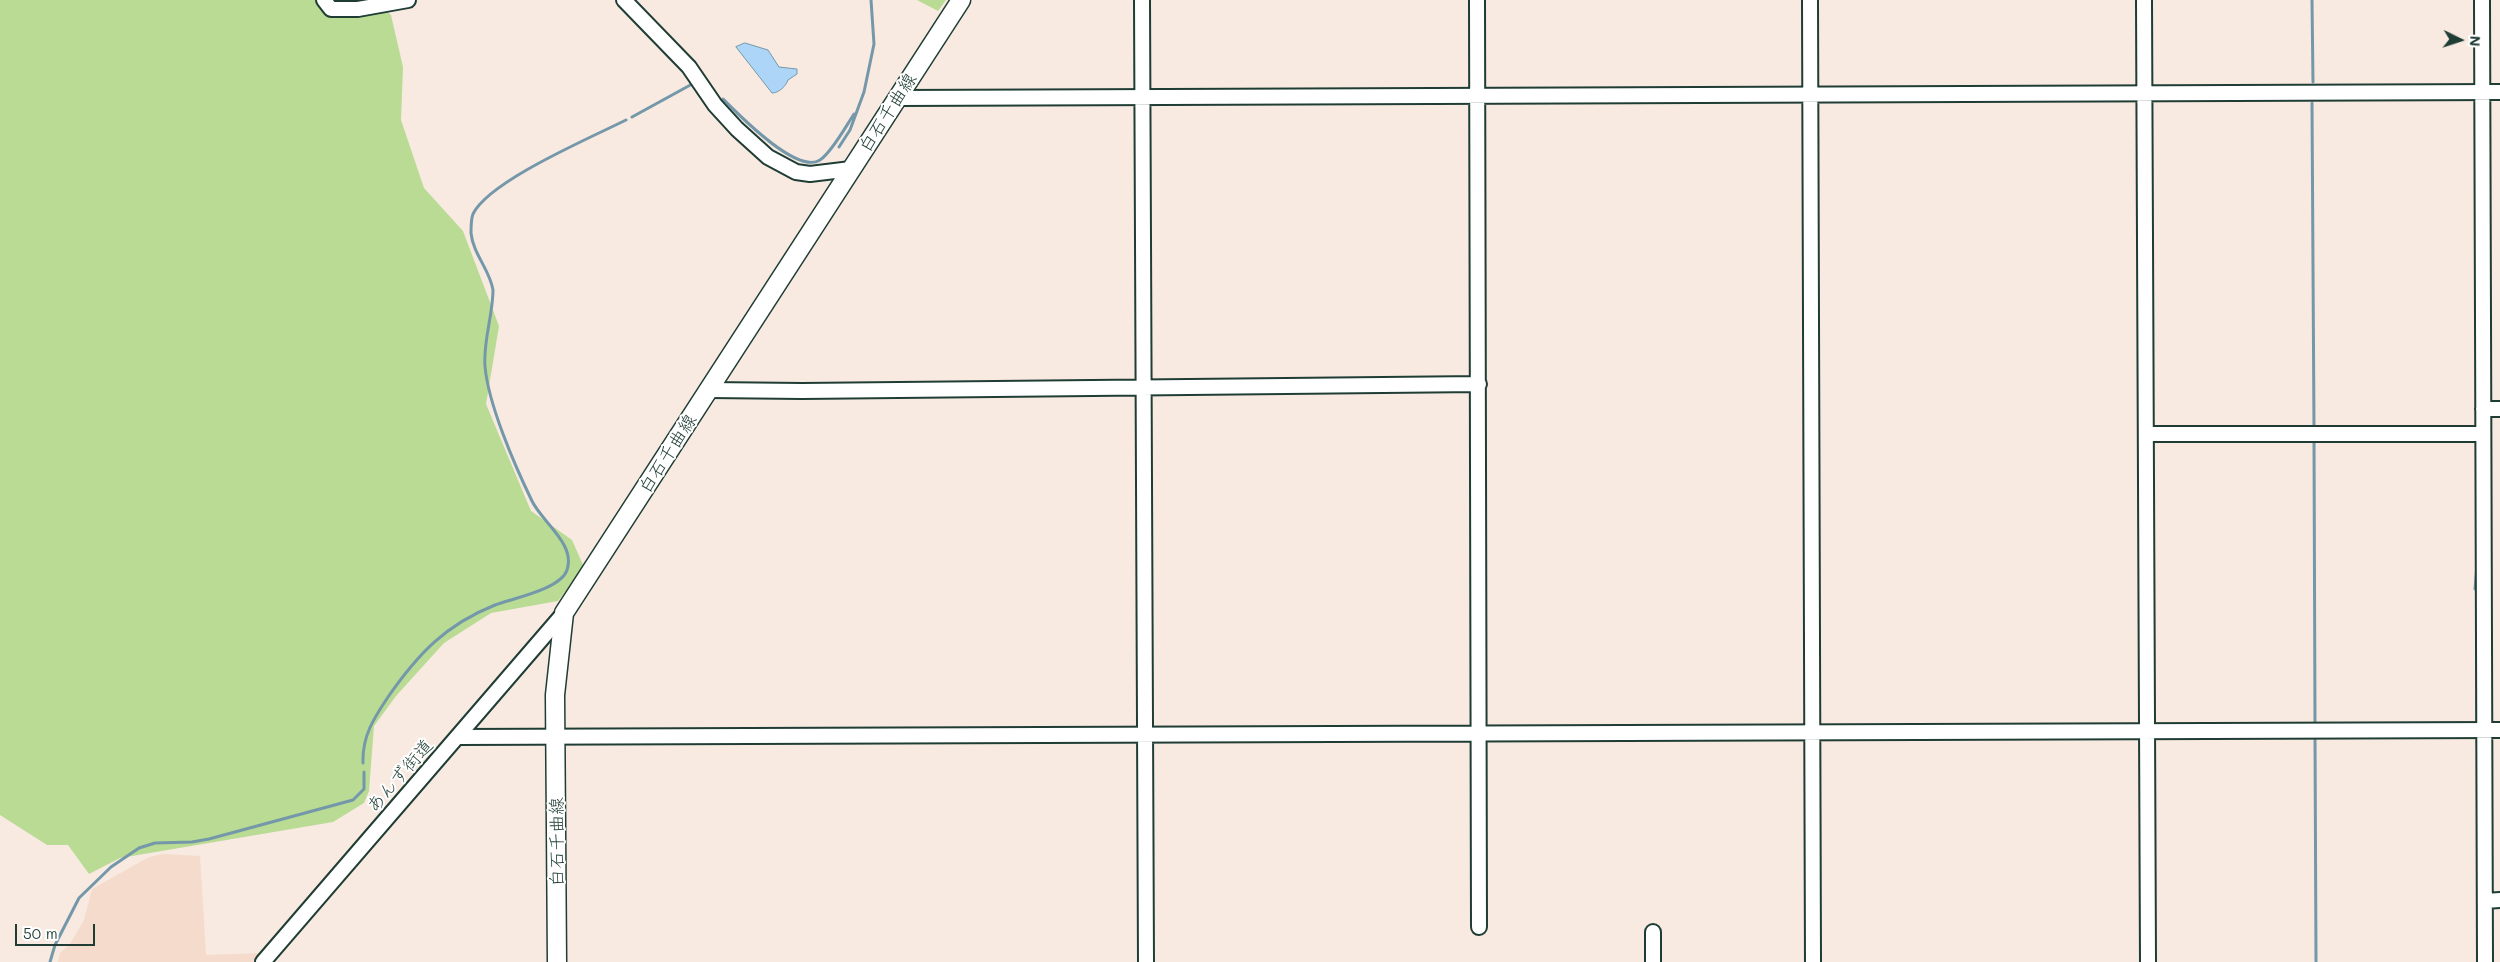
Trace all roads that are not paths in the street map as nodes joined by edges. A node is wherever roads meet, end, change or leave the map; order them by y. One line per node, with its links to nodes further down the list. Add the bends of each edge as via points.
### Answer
1 (324, 0): 2 (street, via 332,9 342,10)
2 (408, 0)
3 (624, 0): 17 (street, via 689,67 737,129 768,157 796,172 810,174)
4 (961, 0): 15 (main road, 白石千曲線)
5 (1142, 0): 16 (street)
6 (1477, 0): 14 (street)
7 (1810, 0): 13 (street)
8 (2144, 0): 12 (street)
9 (2482, 0): 10 (street)
10 (2482, 92): 11 (street); 12 (street); 21 (street)
11 (2500, 92)
12 (2145, 93): 13 (street); 23 (street)
13 (1810, 94): 14 (street); 29 (street)
14 (1479, 95): 16 (street); 18 (street)
15 (898, 98): 16 (street); 17 (main road, 白石千曲線)
16 (1143, 98): 19 (street)
17 (851, 169): 20 (main road, 白石千曲線)
18 (1479, 384): 19 (street); 30 (street)
19 (1144, 387): 20 (street, via 802,392); 31 (street)
20 (709, 390): 25 (main road, 白石千曲線)
21 (2483, 409): 22 (street); 24 (street)
22 (2500, 409)
23 (2146, 434): 24 (street); 28 (street)
24 (2483, 434): 26 (street)
25 (564, 613): 32 (street, あんず街道); 33 (main road, 白石千曲線, via 555,695)
26 (2484, 730): 27 (street); 28 (street); 34 (street)
27 (2500, 730)
28 (2148, 731): 29 (street); 43 (street)
29 (1812, 733): 30 (street); 42 (street)
30 (1478, 734): 31 (street); 36 (street)
31 (1146, 735): 33 (street); 40 (street)
32 (458, 737): 33 (street); 38 (street, あんず街道)
33 (556, 738): 39 (main road, 白石千曲線)
34 (2485, 900): 35 (street); 44 (street)
35 (2500, 900)
36 (1479, 927)
37 (1653, 932): 41 (street)
38 (263, 962)
39 (557, 962)
40 (1146, 962)
41 (1653, 962)
42 (1813, 962)
43 (2148, 962)
44 (2485, 962)

